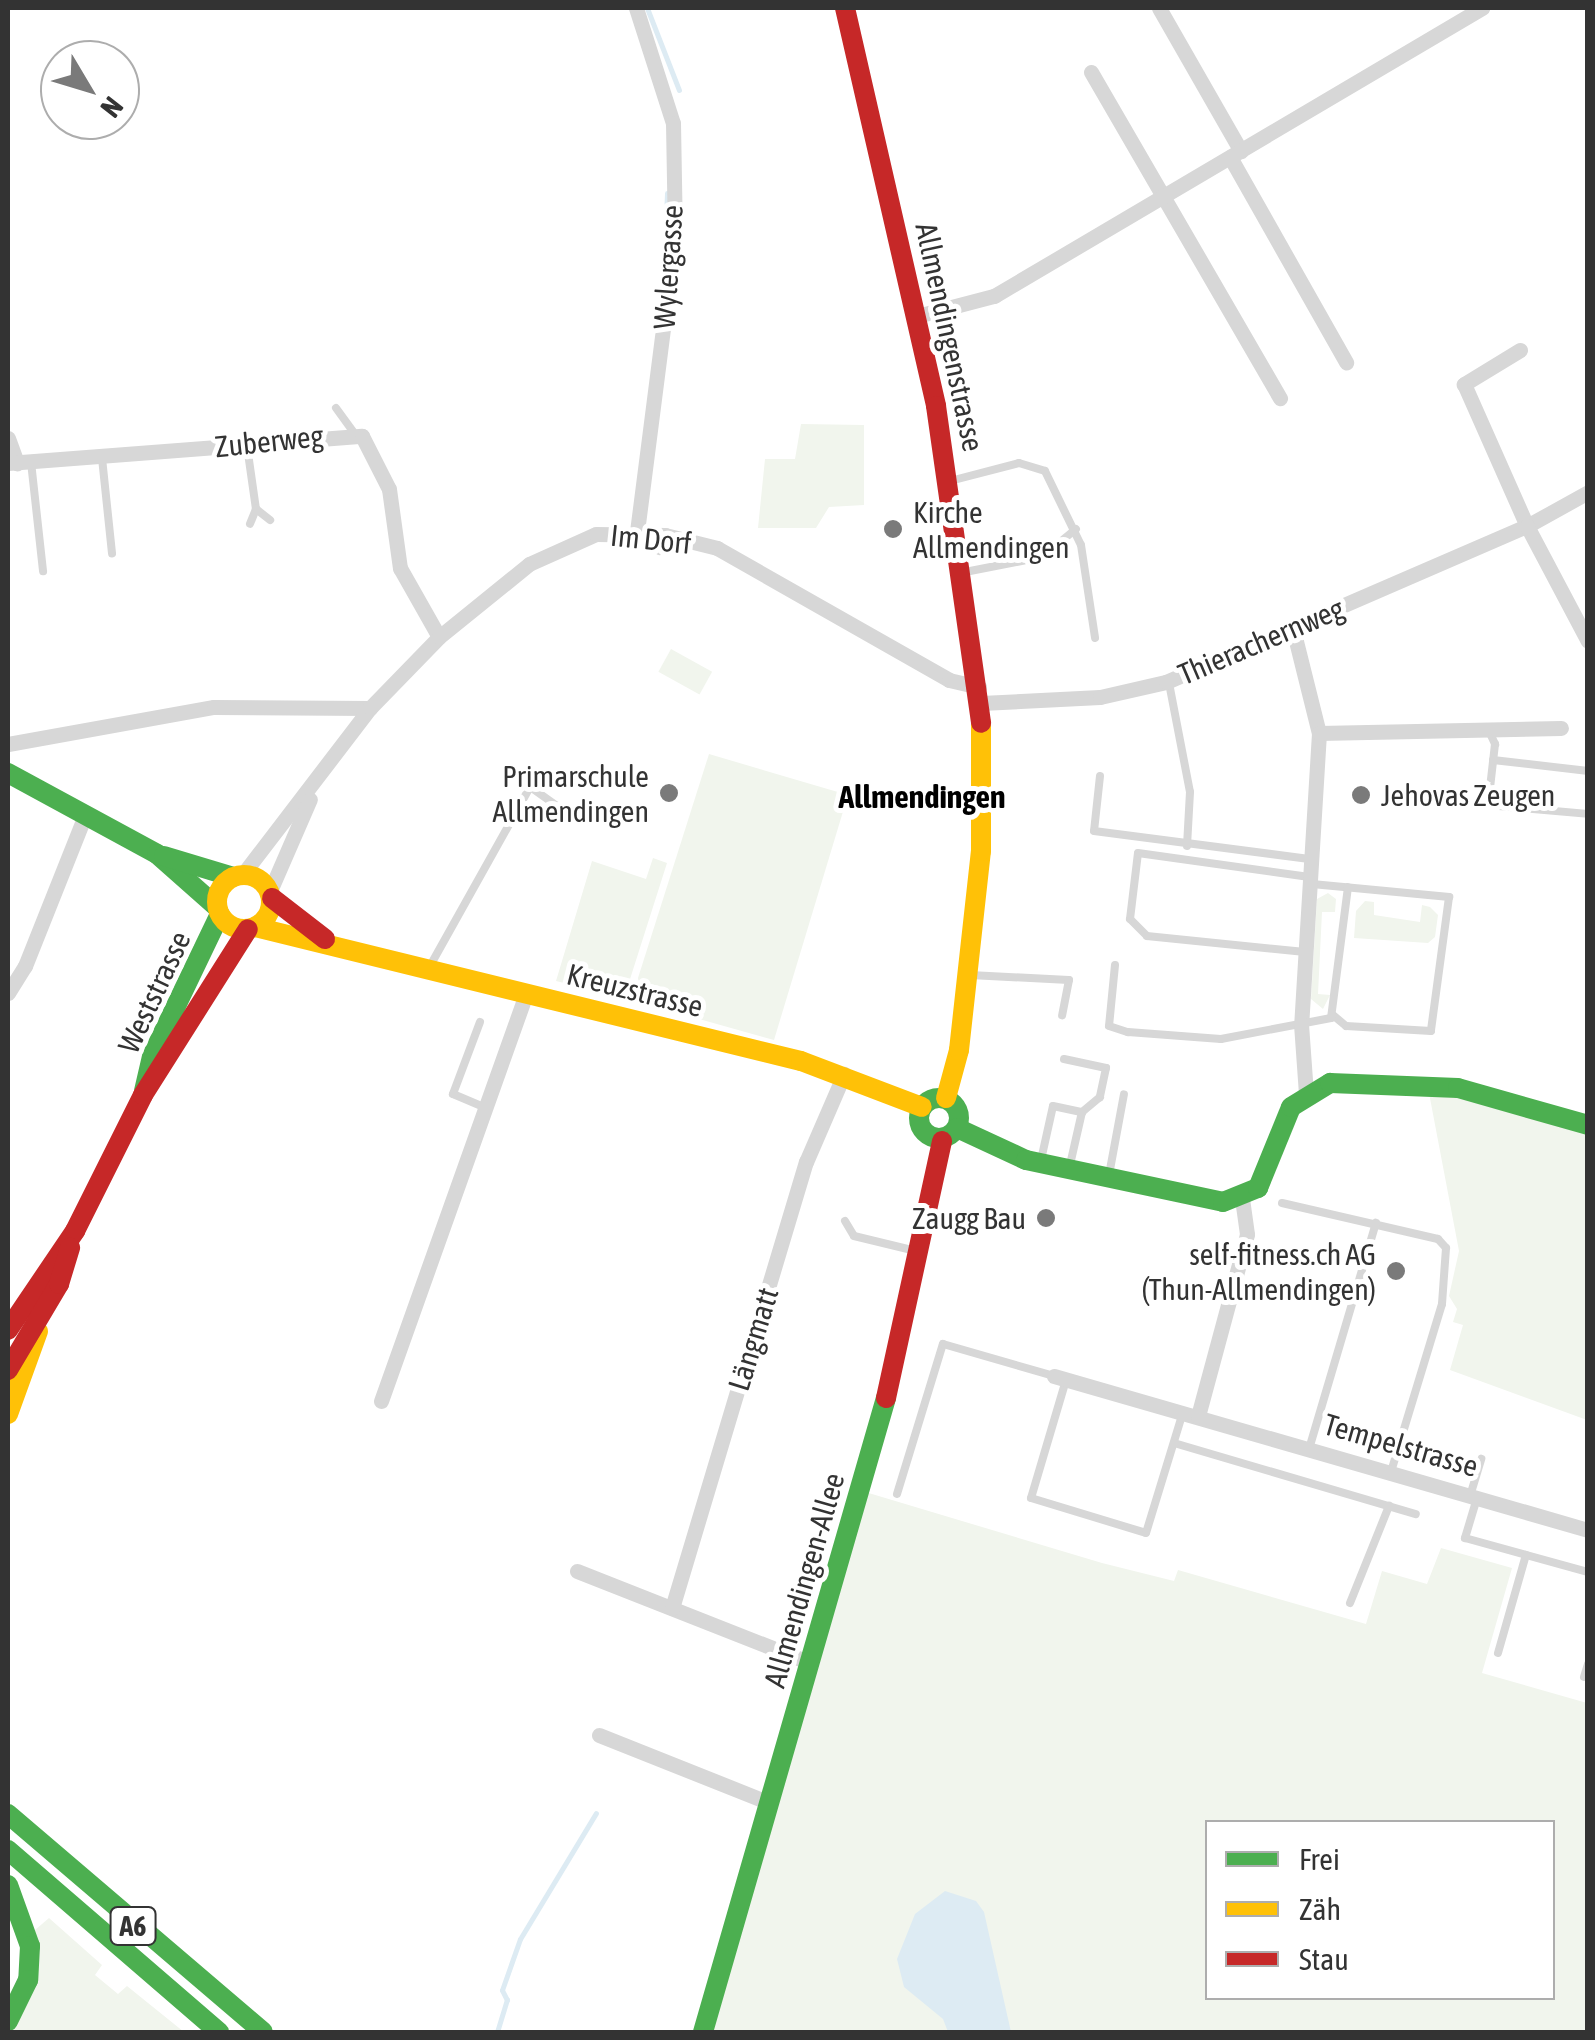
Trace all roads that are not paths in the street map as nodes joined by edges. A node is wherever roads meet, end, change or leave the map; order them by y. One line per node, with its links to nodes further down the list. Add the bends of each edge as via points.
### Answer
1 (636, 8): 25 (street, Wylergasse, via 674,123 674,234)
2 (846, 8): 8 (main road, Allmendingenstrasse)
3 (1158, 8): 6 (street)
4 (1482, 8): 6 (street)
5 (1091, 72): 7 (street)
6 (1235, 154): 7 (street); 10 (street)
7 (1164, 194): 8 (street, via 994,296); 11 (street)
8 (916, 316): 18 (main road, Allmendingenstrasse)
9 (1520, 350): 23 (street, via 1464,384)
10 (1346, 362)
11 (1280, 398)
12 (336, 408): 13 (lane)
13 (355, 434): 15 (street, Zuberweg); 30 (street, Zuberweg, via 369,443 381,466 400,568)
14 (8, 438): 17 (street)
15 (247, 444): 16 (street, Zuberweg); 20 (lane)
16 (102, 456): 17 (street, Zuberweg); 26 (lane)
17 (18, 463): 27 (lane)
18 (950, 481): 24 (lane, via 1019,463 1038,466); 28 (main road, Allmendingenstrasse)
19 (1588, 492): 23 (street, Thierachernweg)
20 (256, 509): 21 (lane); 22 (lane)
21 (270, 520)
22 (250, 524)
23 (1527, 526): 29 (street, Thierachernweg); 32 (street)
24 (1076, 529): 28 (lane, via 1042,556); 31 (lane)
25 (637, 532): 30 (street, Im Dorf, via 596,534 554,549); 34 (street, Im Dorf, via 736,557)
26 (112, 552)
27 (43, 570)
28 (965, 572): 34 (main road, Allmendingenstrasse)
29 (1294, 629): 33 (street, Thierachernweg); 38 (street)
30 (439, 637): 35 (street, Im Dorf)
31 (1095, 638)
32 (1588, 641)
33 (1169, 681): 34 (street, Thierachernweg, via 1100,697); 50 (lane, via 1190,792)
34 (980, 695): 63 (main road, Allmendingenstrasse, via 982,828)
35 (370, 708): 39 (street, via 214,707); 44 (street, Im Dorf)
36 (1486, 725): 37 (street); 38 (street); 40 (lane)
37 (1562, 728)
38 (1319, 733): 52 (street)
39 (8, 744)
40 (1493, 760): 42 (lane); 48 (lane, via 1488,805)
41 (505, 769): 46 (lane)
42 (1588, 772)
43 (8, 774): 47 (main road)
44 (322, 774): 53 (street, Im Dorf); 56 (street, Im Dorf)
45 (1100, 776): 50 (lane, via 1094,831)
46 (531, 785): 49 (lane); 62 (lane)
47 (86, 813): 51 (main road); 64 (street)
48 (1588, 814)
49 (574, 818)
50 (1187, 846): 52 (lane)
51 (157, 854): 53 (main road); 57 (main road)
52 (1311, 859): 54 (street)
53 (238, 875): 56 (main road, via 259,878); 57 (main road, via 220,889)
54 (1309, 881): 55 (lane); 60 (street); 60 (lane, via 1138,853 1130,919 1147,936)
55 (1348, 887): 67 (lane); 67 (lane, via 1448,897 1446,916 1431,1031 1346,1026)
56 (271, 895): 58 (main road, via 266,918); 59 (main road, Kreuzstrasse)
57 (218, 910): 58 (main road); 74 (main road, Weststrasse, via 152,1056)
58 (252, 928): 59 (main road, Kreuzstrasse); 74 (main road, Weststrasse)
59 (330, 943): 62 (main road, Kreuzstrasse)
60 (1304, 952): 69 (street)
61 (1115, 965): 69 (lane, via 1109,1026 1221,1039)
62 (428, 970): 65 (main road, Kreuzstrasse)
63 (968, 975): 66 (lane, via 1069,980); 75 (main road, Allmendingenstrasse)
64 (8, 993)
65 (525, 996): 71 (main road, Kreuzstrasse); 77 (street)
66 (1062, 1015)
67 (1333, 1016): 69 (lane)
68 (480, 1022): 77 (lane, via 453,1094)
69 (1301, 1024): 72 (street)
70 (1064, 1060): 78 (lane, via 1106,1068 1100,1097)
71 (844, 1074): 76 (main road, Kreuzstrasse); 110 (street, Längmatt, via 806,1162)
72 (1306, 1093): 79 (main road, via 1338,1082 1427,1084 1503,1097); 84 (main road, via 1286,1114 1264,1180)
73 (1124, 1094): 83 (lane)
74 (143, 1095): 88 (main road, Weststrasse)
75 (946, 1098): 76 (main road, via 932,1097); 80 (main road, via 957,1111)
76 (922, 1107): 80 (main road, via 922,1125)
77 (488, 1108): 94 (street)
78 (1082, 1112): 81 (lane, via 1052,1106); 82 (lane)
79 (1588, 1125)
80 (949, 1134): 81 (main road); 89 (main road, Allmendingen-Allee)
81 (1041, 1163): 82 (main road)
82 (1069, 1170): 83 (main road)
83 (1108, 1179): 84 (main road, via 1200,1200)
84 (1242, 1199): 96 (street, via 1247,1234)
85 (1282, 1203): 87 (lane)
86 (845, 1221): 89 (lane, via 854,1236)
87 (1376, 1223): 98 (lane); 100 (lane, via 1438,1239 1448,1257 1437,1323)
88 (74, 1232): 90 (main road, Weststrasse); 91 (main road, Weststrasse)
89 (924, 1253): 112 (main road, Allmendingen-Allee)
90 (40, 1320): 92 (main road, Weststrasse); 95 (main road, Weststrasse)
91 (8, 1330)
92 (8, 1370)
93 (1060, 1378): 96 (street, Tempelstrasse); 97 (lane, via 1030,1498 1146,1533); 101 (lane, via 943,1344)
94 (382, 1400)
95 (8, 1414)
96 (1190, 1414): 97 (lane); 98 (street, Tempelstrasse)
97 (1174, 1443): 103 (lane)
98 (1309, 1449): 100 (street, Tempelstrasse)
99 (1481, 1460): 102 (lane)
100 (1391, 1473): 102 (street, Tempelstrasse)
101 (897, 1494)
102 (1474, 1497): 105 (street, Tempelstrasse); 106 (lane, via 1465,1538)
103 (1389, 1506): 104 (lane); 109 (lane)
104 (1416, 1514)
105 (1588, 1530)
106 (1526, 1555): 108 (lane); 111 (lane)
107 (577, 1571): 110 (street)
108 (1588, 1572)
109 (1350, 1603)
110 (672, 1608): 112 (street)
111 (1498, 1653)
112 (810, 1662): 116 (main road, Allmendingen-Allee)
113 (1588, 1664): 114 (lane)
114 (1584, 1676)
115 (600, 1736): 116 (street)
116 (770, 1804): 123 (main road, Allmendingen-Allee)
117 (8, 1814): 122 (main road, A6)
118 (8, 1850): 121 (main road, A6)
119 (8, 1884): 120 (main road, via 30,1946 28,1980)
120 (8, 2021)
121 (219, 2032)
122 (263, 2032)
123 (704, 2032)

